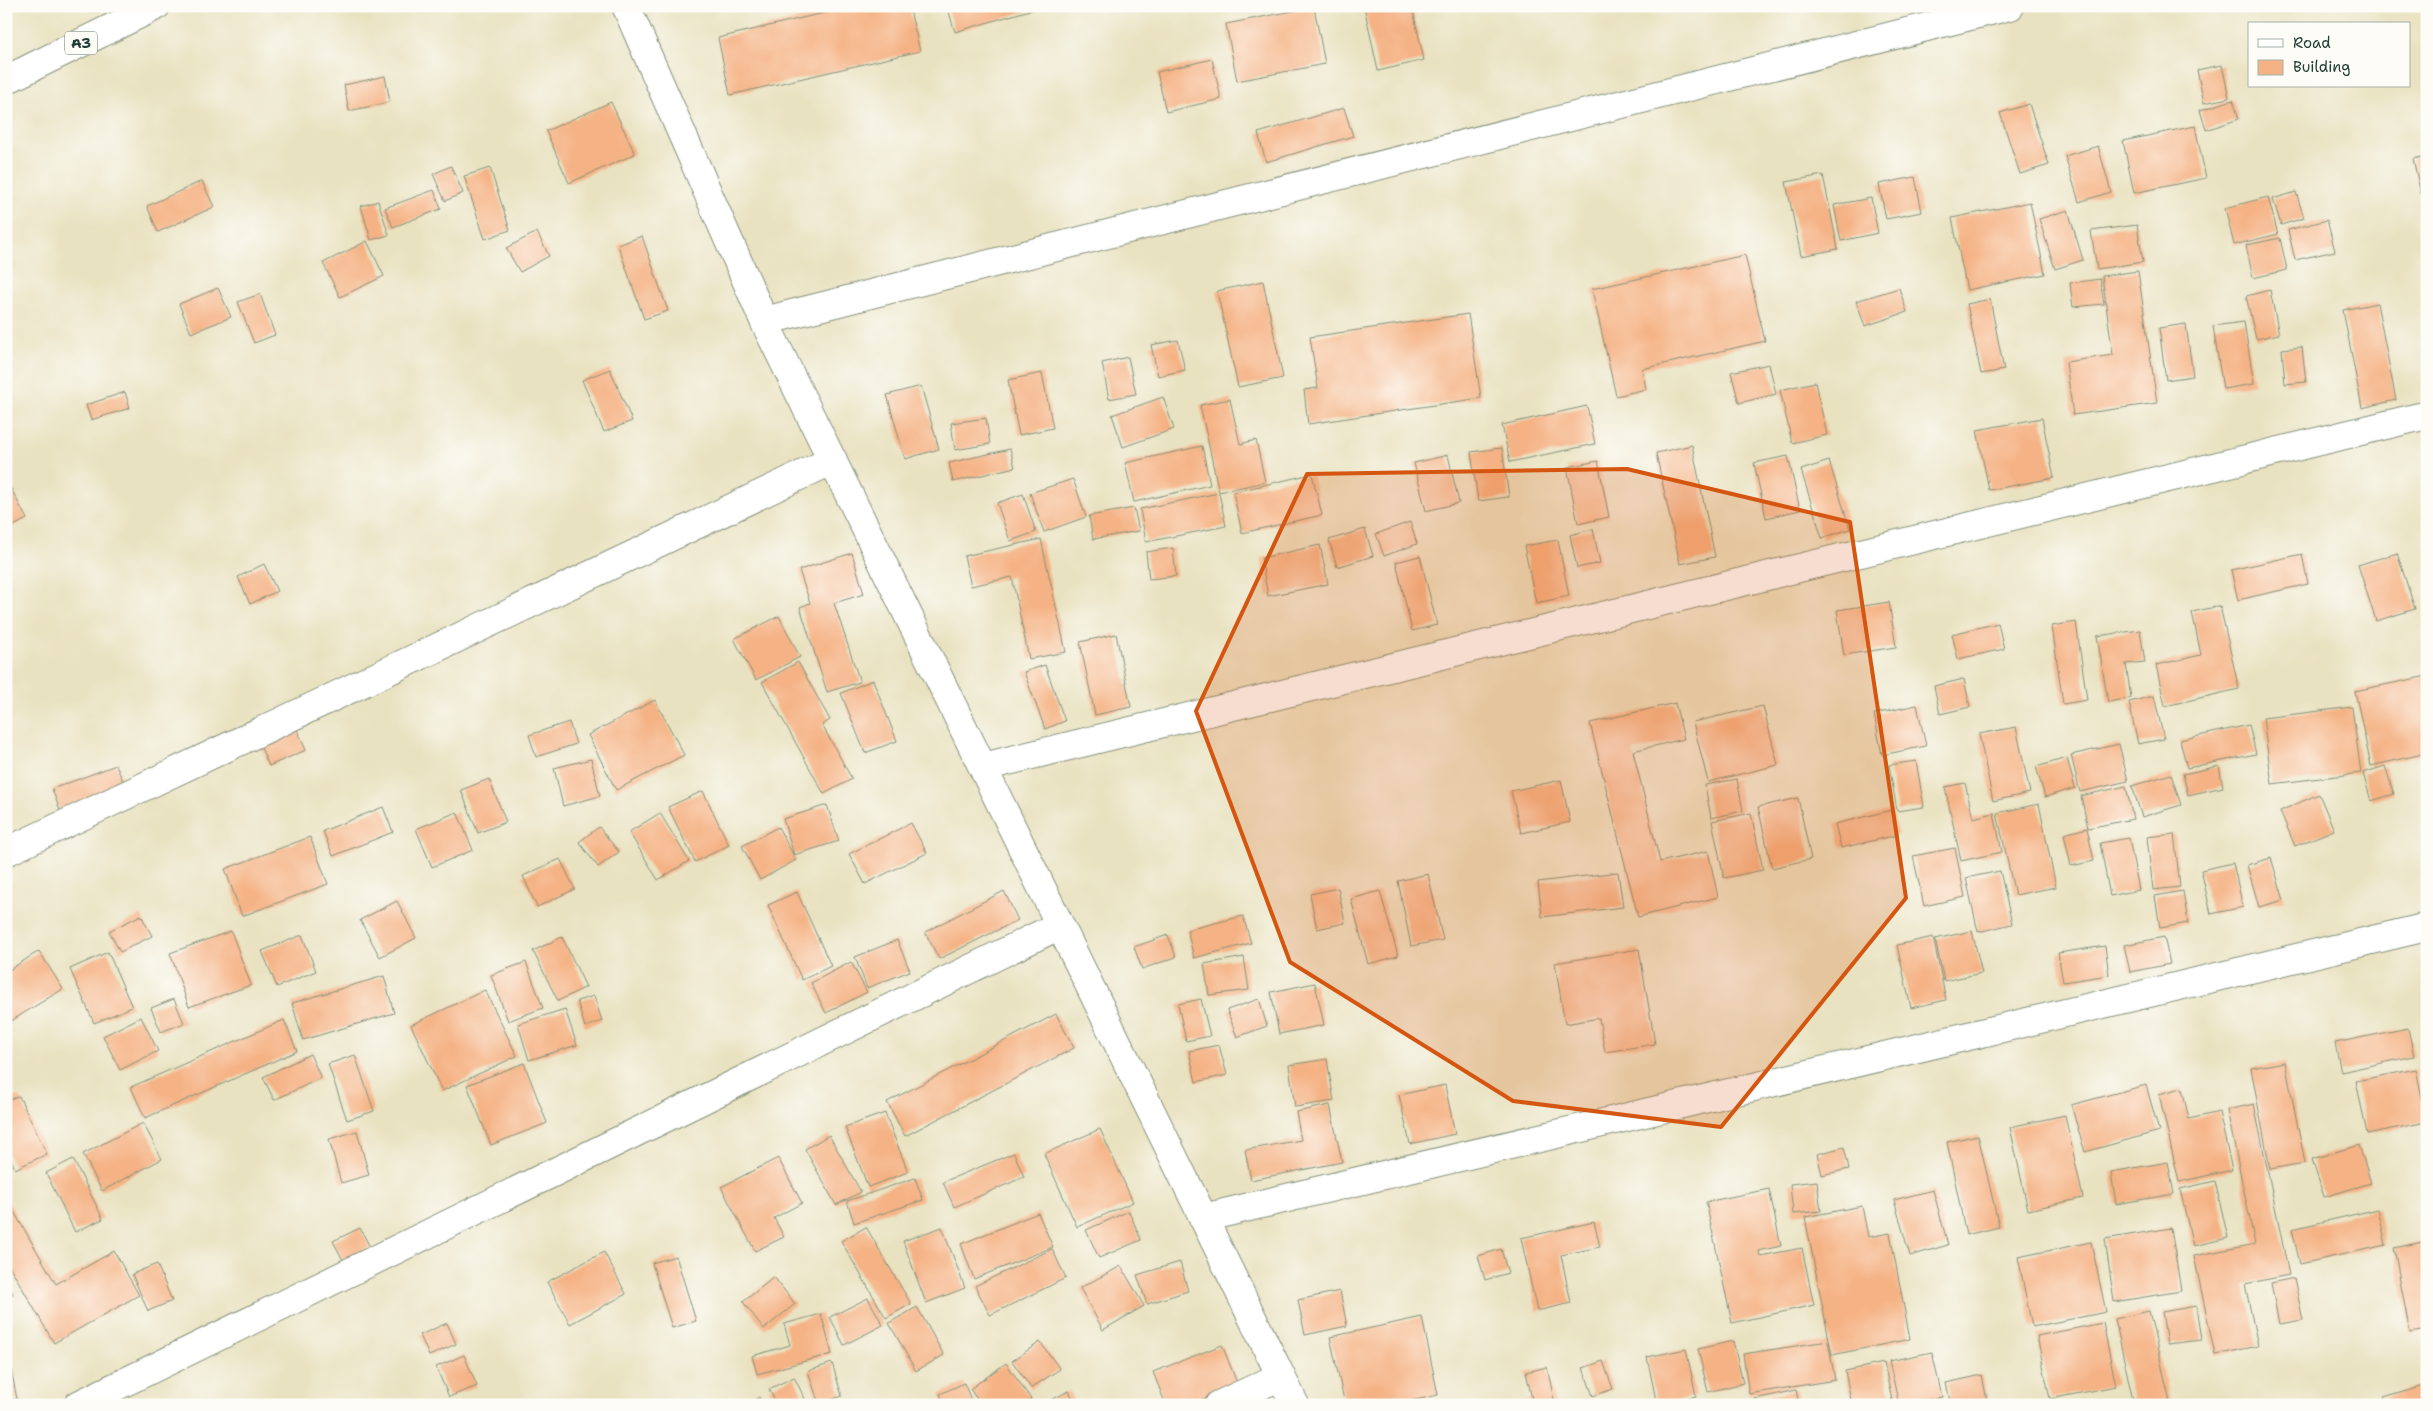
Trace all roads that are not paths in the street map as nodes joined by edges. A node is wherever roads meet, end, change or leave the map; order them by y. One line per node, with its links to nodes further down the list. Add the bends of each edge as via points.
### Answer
1 (156, 6): 4 (main road, A3)
2 (626, 6): 5 (main road)
3 (2010, 6): 5 (main road)
4 (6, 80)
5 (764, 321): 7 (main road)
6 (2427, 415): 8 (main road)
7 (833, 460): 8 (main road); 9 (main road)
8 (983, 767): 10 (main road)
9 (6, 852)
10 (1060, 925): 12 (main road); 14 (main road)
11 (2427, 927): 12 (main road)
12 (1204, 1218): 13 (main road)
13 (1281, 1376): 15 (main road); 16 (main road)
14 (78, 1405)
15 (1219, 1405)
16 (1295, 1405)

